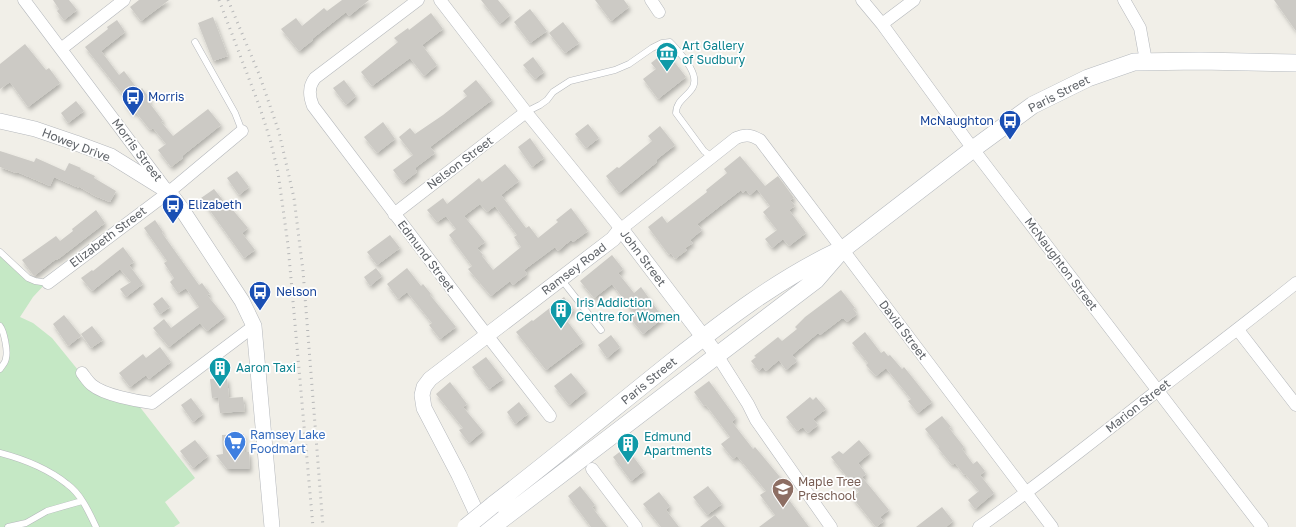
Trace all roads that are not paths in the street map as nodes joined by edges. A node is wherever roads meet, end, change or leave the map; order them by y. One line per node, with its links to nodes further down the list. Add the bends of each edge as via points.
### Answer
1 (24, 0): 12 (street, Morris Street)
2 (124, 0): 12 (street)
3 (418, 0): 22 (street, Edmund Street, via 315,78 310,92 313,106)
4 (440, 0): 15 (street, John Street)
5 (650, 0): 9 (street)
6 (862, 0): 10 (street, McNaughton Street)
7 (914, 0): 10 (street)
8 (1124, 0): 13 (street, via 1140,28)
9 (660, 12)
10 (882, 24): 19 (street, McNaughton Street)
11 (195, 42): 17 (lane, via 235,113)
12 (61, 49): 21 (street, Morris Street)
13 (1146, 61): 14 (main road, Paris Street); 19 (main road, Paris Street, via 1134,62 1088,78 1033,105)
14 (1296, 63)
15 (526, 112): 20 (lane, via 540,105 553,92 570,81 614,70 629,64 662,43 670,42 688,64 695,82 677,106 676,113 704,151); 22 (street, Nelson Street); 23 (street, John Street)
16 (0, 121): 21 (street, Howey Drive, via 42,132 111,156)
17 (242, 131): 21 (street, Elizabeth Street)
18 (751, 135): 20 (street, Ramsey Road, via 736,138); 24 (street, David Street, via 760,140)
19 (973, 149): 24 (main road, Paris Street); 38 (street, McNaughton Street)
20 (712, 157): 23 (street, Ramsey Road)
21 (169, 192): 27 (street, Elizabeth Street); 30 (street, Morris Street, via 242,301)
22 (394, 214): 33 (street, Edmund Street)
23 (621, 229): 26 (street, Ramsey Road, via 613,239); 34 (street, John Street)
24 (842, 250): 34 (main road, Paris Street, via 811,264 772,288); 35 (main road, Paris Street, via 816,280); 43 (street, David Street)
25 (0, 252): 27 (lane, via 28,278 35,282)
26 (561, 279): 31 (lane); 33 (street, Ramsey Road)
27 (48, 283)
28 (1296, 283): 32 (street, Marion Street)
29 (0, 326): 36 (lane, via 7,353)
30 (254, 326): 37 (street, via 152,403 106,392 92,385); 48 (street)
31 (601, 330)
32 (1238, 330): 38 (street, Marion Street); 39 (street)
33 (487, 335): 40 (street, Edmund Street); 50 (street, Ramsey Road, via 430,379 422,395 424,408 459,474)
34 (703, 338): 35 (street, John Street); 45 (main road, Paris Street)
35 (717, 355): 45 (main road, Paris Street); 52 (street, John Street, via 756,420)
36 (0, 369)
37 (82, 373)
38 (1157, 391): 43 (street, Marion Street); 55 (street, McNaughton Street)
39 (1296, 405)
40 (550, 416)
41 (0, 453): 44 (lane, via 19,458 68,484)
42 (592, 469): 51 (street)
43 (1026, 493): 53 (street, Marion Street); 54 (street, David Street)
44 (82, 501): 46 (lane, via 47,510 26,523); 47 (lane)
45 (497, 517): 49 (main road, Paris Street, bridge)
46 (8, 527)
47 (96, 527)
48 (272, 527)
49 (466, 527)
50 (483, 527)
51 (636, 527)
52 (831, 527)
53 (979, 527)
54 (1052, 527)
55 (1262, 527)

